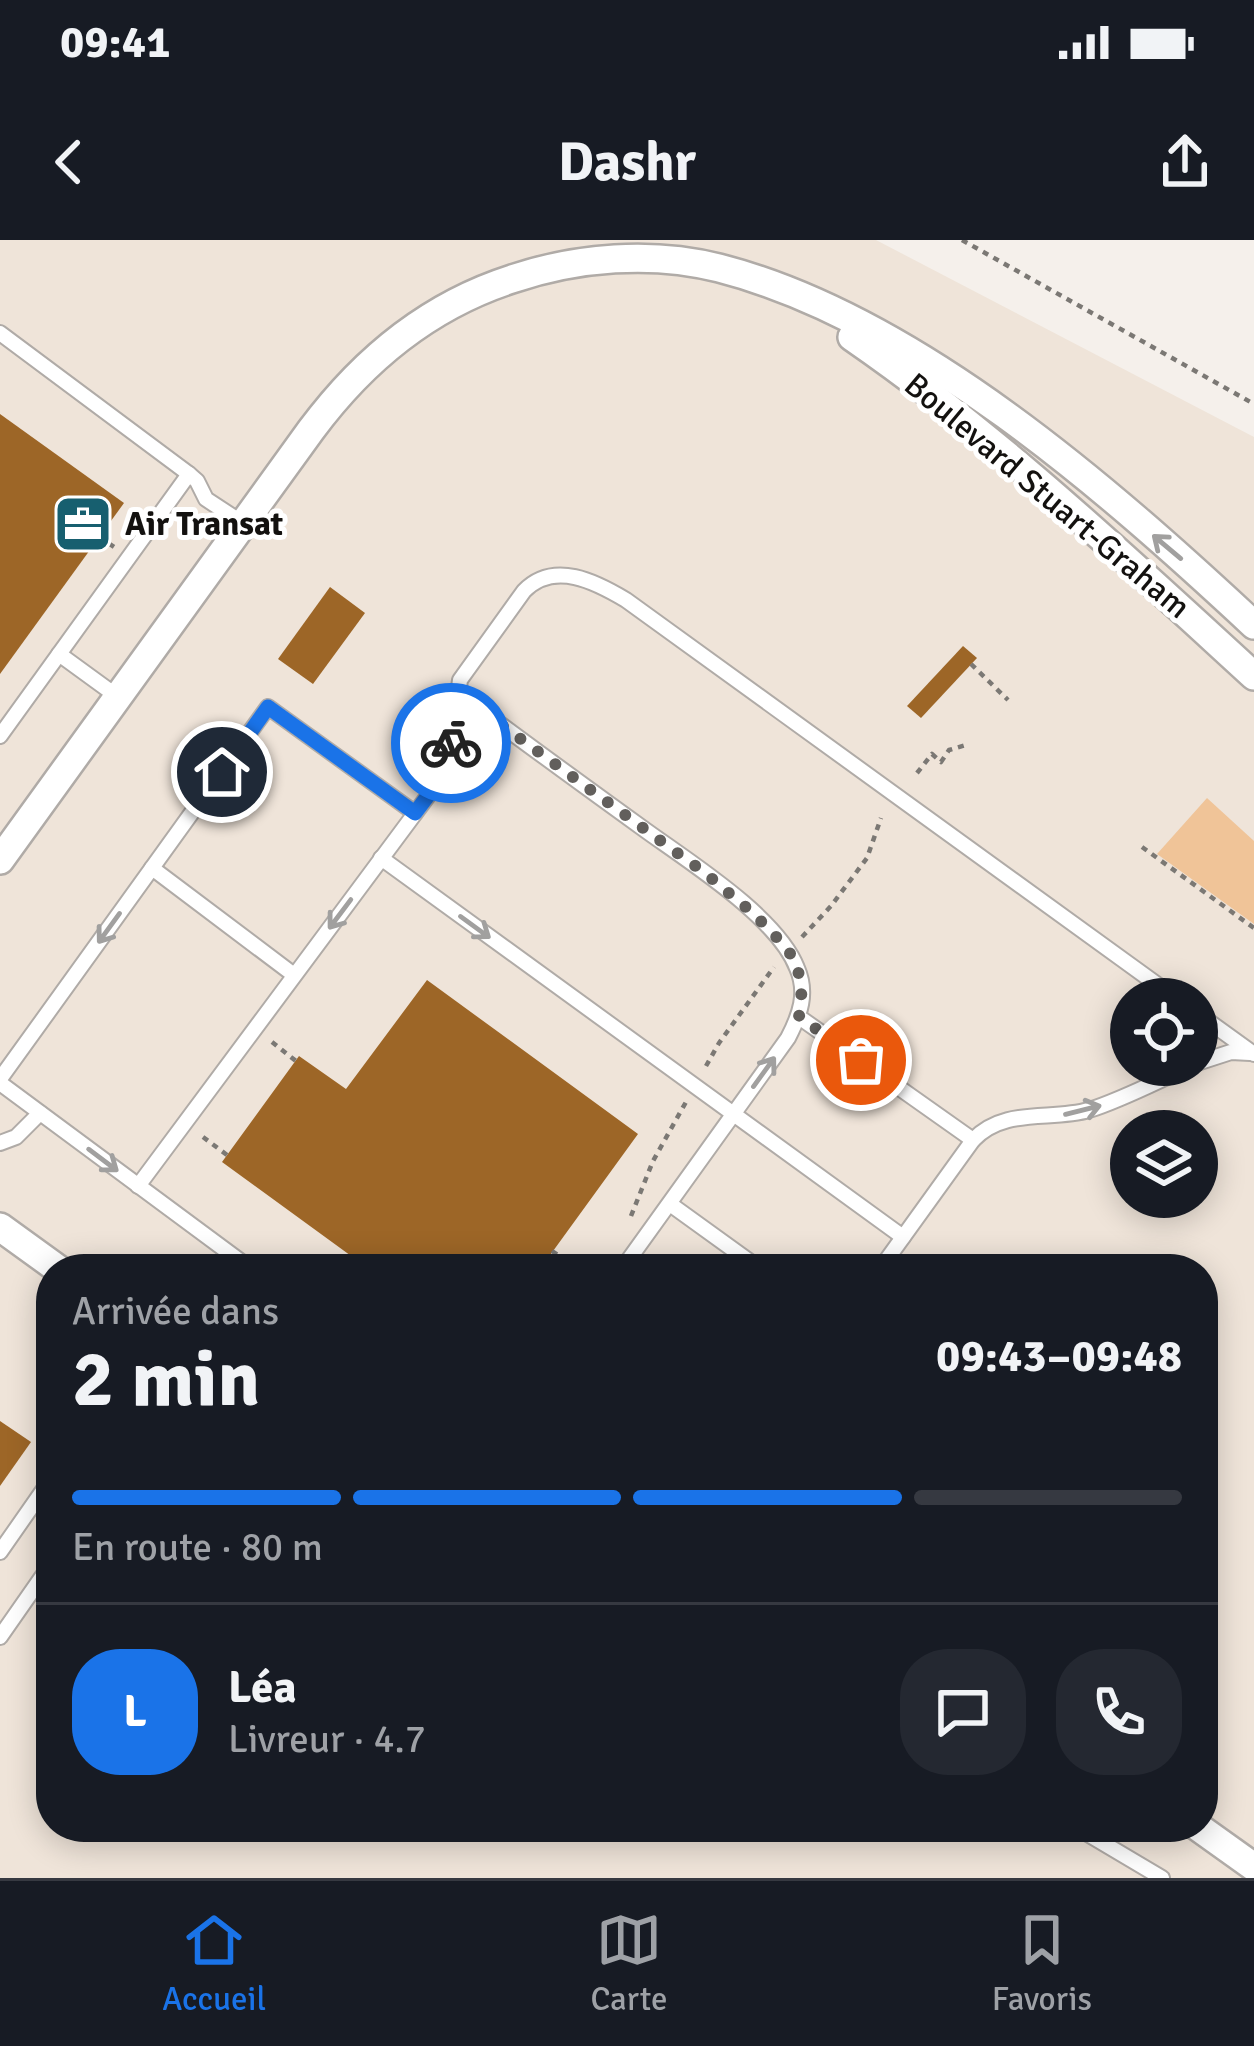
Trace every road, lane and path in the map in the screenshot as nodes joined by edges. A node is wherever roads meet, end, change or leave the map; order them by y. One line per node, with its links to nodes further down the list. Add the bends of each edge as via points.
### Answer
1 (962, 240): 4 (path)
2 (773, 286): 6 (street, Boulevard Stuart-Graham, via 696,264 613,259 486,287 400,336 358,374); 7 (street, Boulevard Stuart-Graham, one-way to 2, via 1100,490 963,386 870,328); 10 (street, Boulevard Stuart-Graham, via 986,436)
3 (0, 333): 5 (lane)
4 (1254, 404)
5 (188, 474): 6 (lane, via 206,499); 8 (lane)
6 (244, 524): 11 (street, Boulevard Stuart-Graham)
7 (1254, 625)
8 (59, 654): 11 (lane); 14 (lane)
9 (971, 664): 12 (path)
10 (1254, 676)
11 (118, 697): 22 (street, Boulevard Stuart-Graham)
12 (1008, 700)
13 (457, 707): 17 (lane, via 448,769); 26 (lane, via 460,680 531,583 557,575 588,579); 27 (lane, via 500,724 742,903 796,963)
14 (0, 736)
15 (966, 745): 16 (path, via 941,762 932,754)
16 (917, 773)
17 (415, 813): 20 (lane); 23 (lane, via 268,707)
18 (880, 818): 21 (path)
19 (1142, 847): 24 (path)
20 (381, 858): 25 (lane, one-way to 25); 36 (lane, one-way to 36)
21 (867, 858)
22 (0, 860)
23 (152, 868): 25 (lane); 33 (lane, one-way to 33)
24 (1254, 928)
25 (295, 975): 29 (lane)
26 (1148, 978)
27 (799, 1017): 36 (lane, one-way to 27); 38 (lane)
28 (1218, 1028): 30 (lane)
29 (254, 1029): 32 (path); 37 (lane)
30 (1253, 1054): 31 (lane)
31 (1218, 1056)
32 (296, 1061)
33 (0, 1081): 35 (lane)
34 (1146, 1086): 38 (lane, one-way to 34, via 1005,1120 1104,1105)
35 (40, 1113): 39 (lane); 41 (lane, one-way to 41)
36 (734, 1114): 42 (lane); 44 (lane)
37 (185, 1123): 40 (path); 41 (lane)
38 (974, 1140): 44 (lane)
39 (0, 1143)
40 (227, 1155)
41 (138, 1186): 46 (lane)
42 (670, 1204): 47 (lane); 48 (lane)
43 (0, 1227): 45 (street)
44 (903, 1237): 49 (lane)
45 (37, 1254)
46 (231, 1254)
47 (633, 1254)
48 (739, 1254)
49 (891, 1254)
50 (36, 1501): 51 (lane)
51 (0, 1552)
52 (36, 1585): 53 (lane)
53 (0, 1637)
54 (1218, 1841): 56 (street)
55 (1101, 1842): 57 (lane)
56 (1254, 1867)
57 (1162, 1878)

